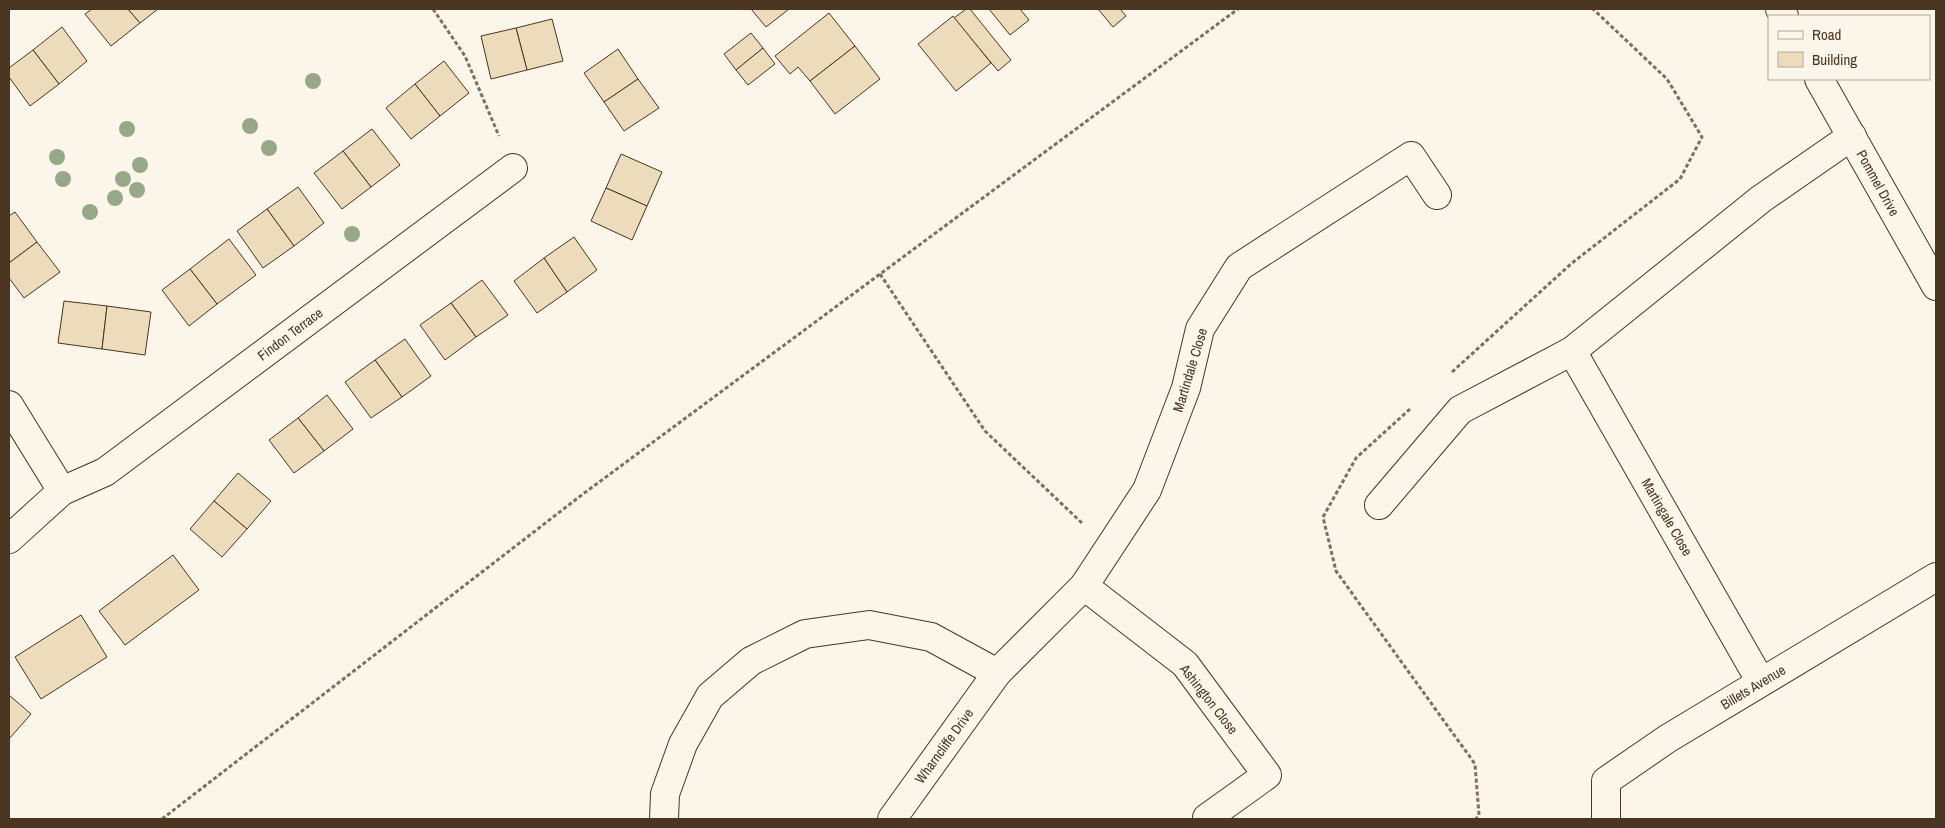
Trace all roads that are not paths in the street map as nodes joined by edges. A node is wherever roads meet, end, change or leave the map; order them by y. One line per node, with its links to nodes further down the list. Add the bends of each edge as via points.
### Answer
1 (1820, 80): 2 (street, Pommel Drive)
2 (1852, 136): 5 (street, Pommel Drive); 6 (street, via 1761,199)
3 (513, 168): 8 (street, Findon Terrace, via 105,472)
4 (1437, 195): 12 (street, Martindale Close, via 1411,156 1239,267 1200,329 1186,388 1148,490)
5 (1936, 286)
6 (1572, 351): 9 (street, via 1460,410); 14 (street, Martingale Close)
7 (9, 404): 8 (street)
8 (62, 491): 10 (street, Findon Terrace)
9 (1379, 505)
10 (9, 539)
11 (1936, 577): 14 (street, Billets Avenue)
12 (1084, 586): 13 (street, Martindale Close); 15 (street, Ashington Close, via 1185,664 1267,775)
13 (997, 674): 16 (street, via 931,637 869,625 805,634 751,661 710,696 683,744 665,794); 17 (street, Wharncliffe Drive)
14 (1761, 682): 18 (street, Billets Avenue, via 1668,738 1606,781)
15 (1207, 818)
16 (664, 819)
17 (892, 819)
18 (1606, 819)

